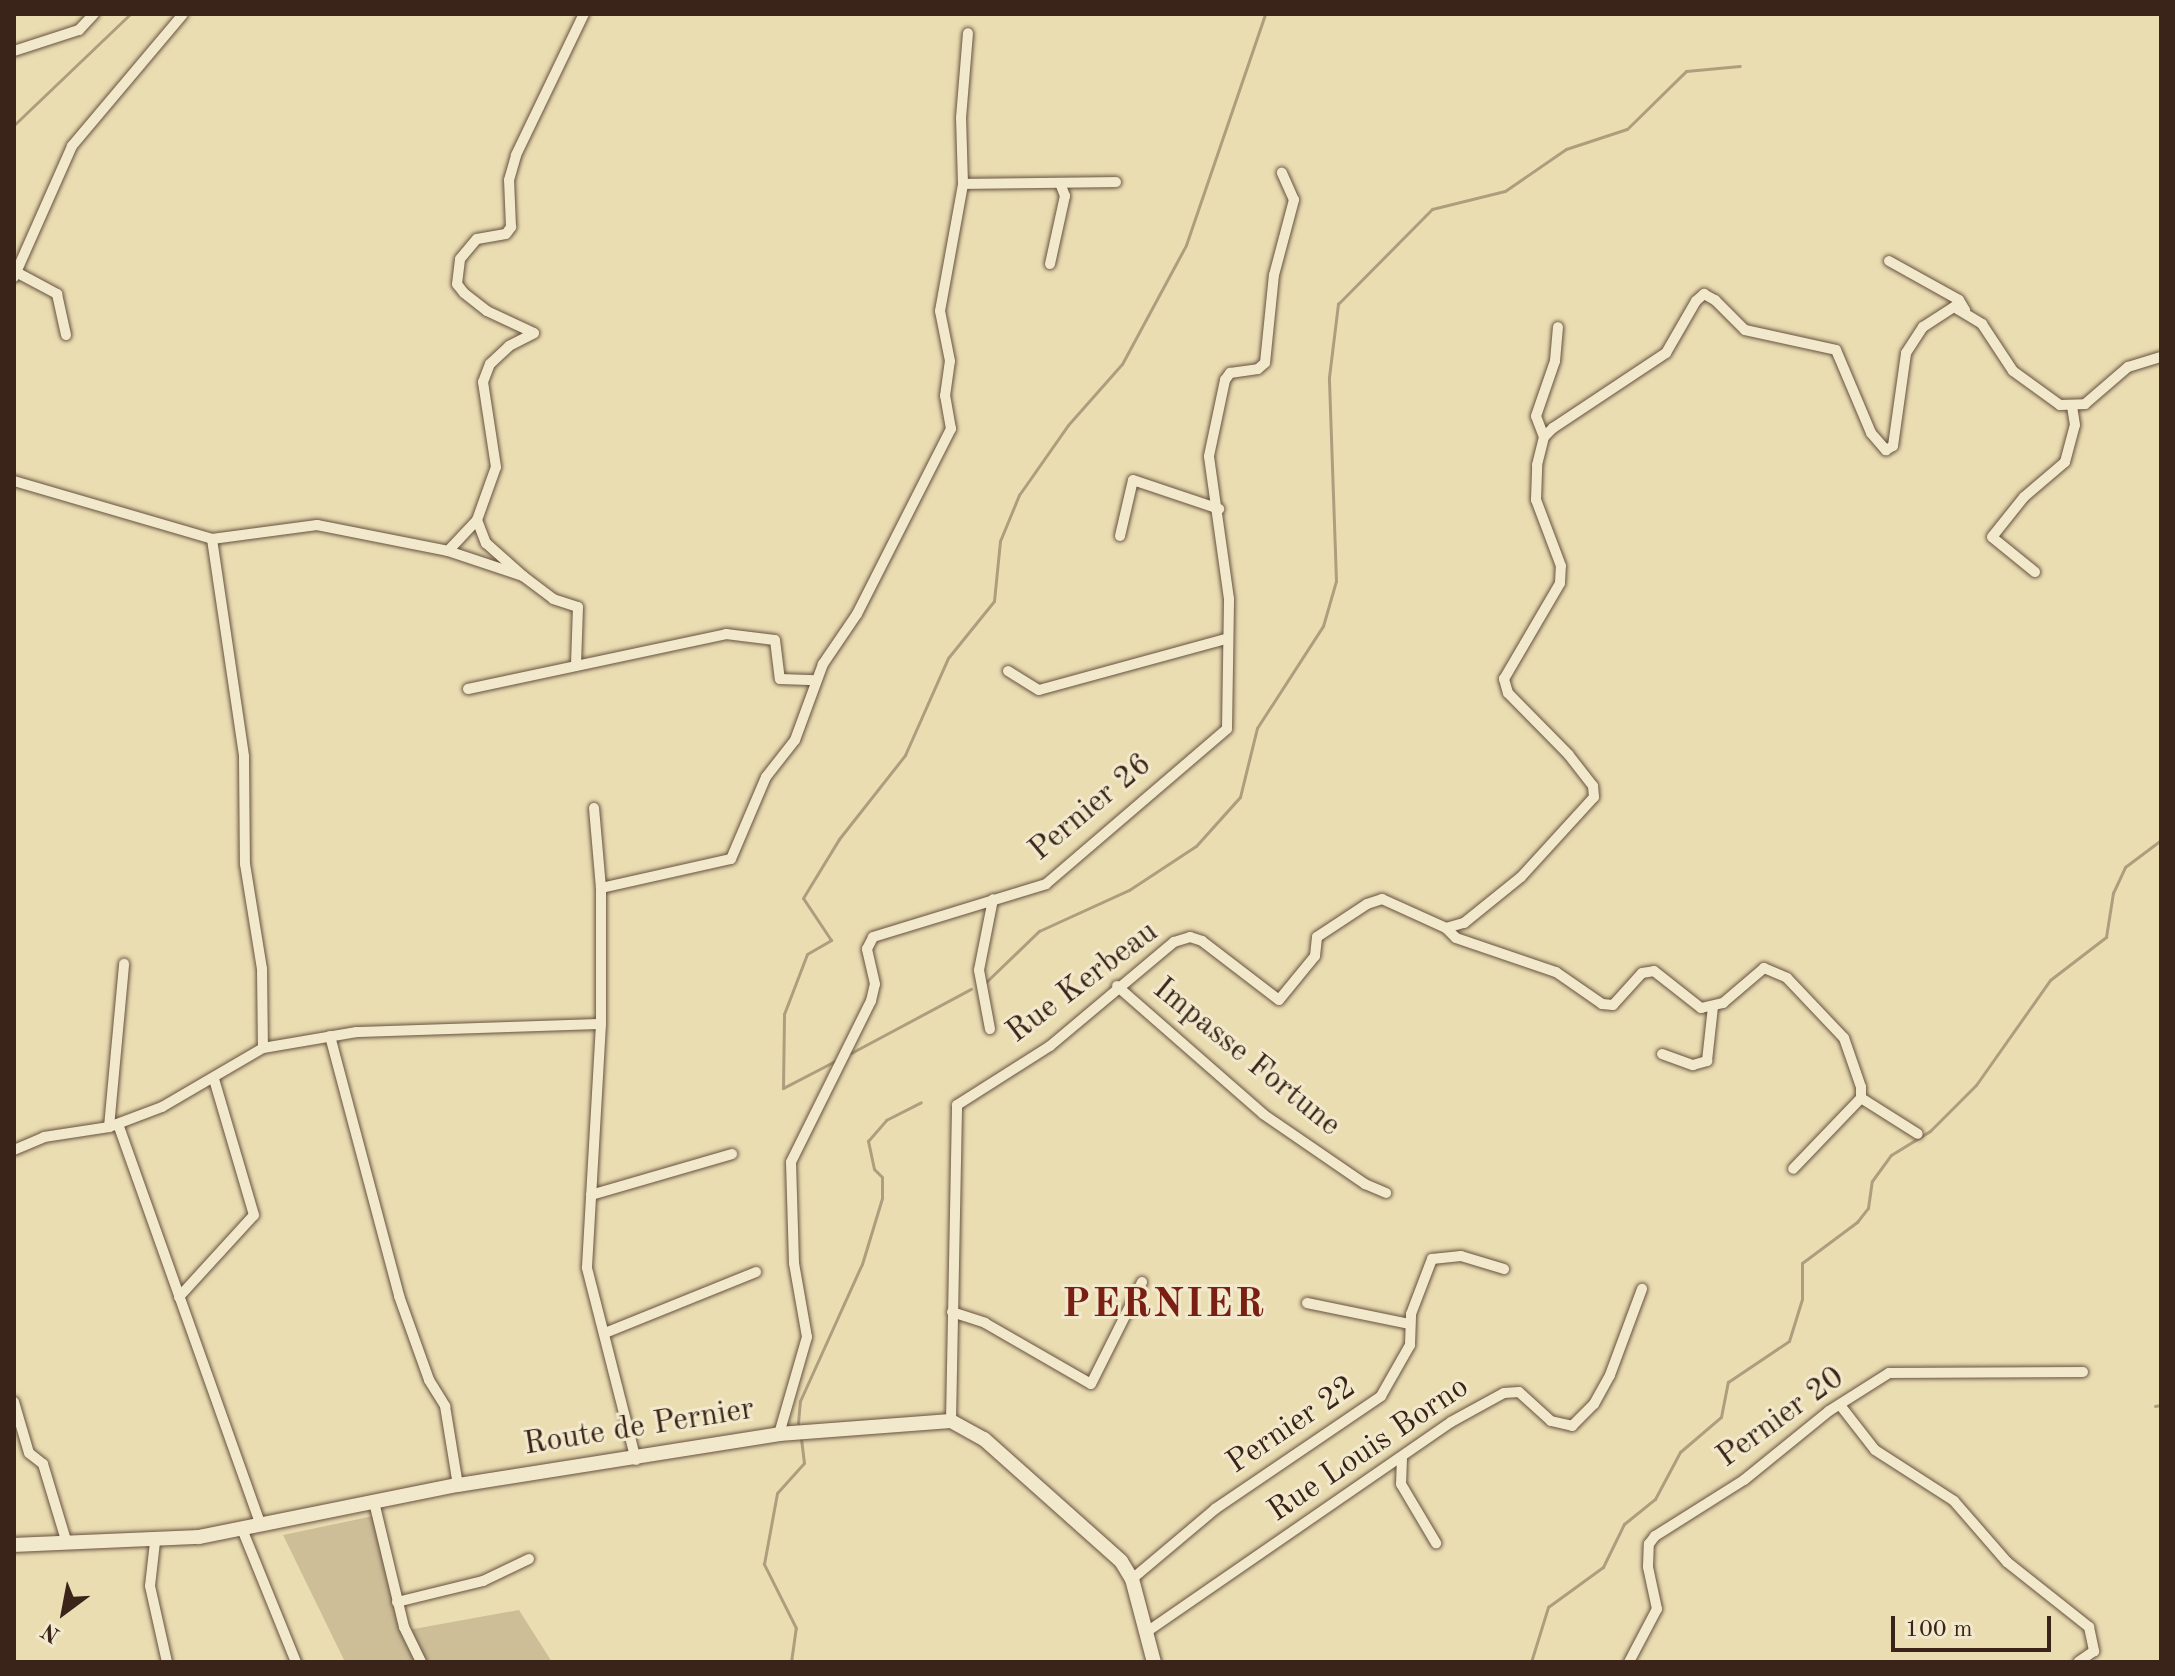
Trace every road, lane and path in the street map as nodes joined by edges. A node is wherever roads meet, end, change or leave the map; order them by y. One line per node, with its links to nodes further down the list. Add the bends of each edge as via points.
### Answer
1 (94, 14): 5 (street, via 79,30)
2 (183, 14): 12 (street, via 81,133)
3 (584, 14): 21 (street, via 516,155 509,180 511,227 506,234 477,239 460,259 457,284 464,293 487,311 534,333 490,364 483,382 496,467)
4 (968, 33): 9 (street, via 961,118)
5 (14, 51)
6 (1282, 173): 20 (street, Pernier 26, via 1294,190 1265,363 1230,373 1212,424 1209,456)
7 (1116, 182): 8 (street)
8 (1060, 183): 9 (street); 11 (street, via 1065,196)
9 (963, 184): 30 (street, via 940,311 950,361 945,396 951,429 857,614)
10 (1889, 261): 13 (street, via 1959,300)
11 (1050, 264)
12 (15, 275): 15 (street, via 57,294)
13 (1965, 310): 17 (street, via 1982,324 2013,371 2060,405); 18 (street, via 1954,307 1938,315 1906,353 1893,446 1886,450 1871,433 1836,350 1745,330 1704,294 1666,353)
14 (1558, 327): 18 (street, via 1555,361 1536,416)
15 (66, 335)
16 (2161, 357): 17 (street, via 2128,367 2085,404)
17 (2072, 406): 25 (street, via 2075,425 2065,462 2024,497 1992,537)
18 (1544, 437): 35 (street, via 1536,500 1561,566 1560,583 1504,679 1508,693 1577,765 1594,797 1521,877 1464,923)
19 (14, 481): 23 (street)
20 (1219, 509): 22 (street, via 1133,480); 27 (street, Pernier 26, via 1229,599)
21 (477, 520): 24 (street); 26 (street, via 486,543)
22 (1120, 536)
23 (212, 539): 24 (street, via 317,525); 42 (street, via 244,757 245,864 262,969)
24 (448, 551): 26 (street)
25 (2035, 572)
26 (523, 576): 28 (street, via 553,599 578,607)
27 (1225, 639): 29 (street, via 1039,690); 34 (street, Pernier 26, via 1227,729 1078,862 1046,884)
28 (576, 664): 30 (street, via 726,634 775,640 780,679); 31 (street)
29 (1008, 671)
30 (816, 680): 33 (street, via 812,704 795,740 766,777 731,859)
31 (468, 689)
32 (594, 808): 33 (street)
33 (601, 888): 39 (street)
34 (993, 899): 40 (street, via 979,970); 66 (street, Pernier 26, via 873,937 867,949 875,984 791,1162 794,1263 807,1337)
35 (1446, 928): 37 (street, Rue Kerbeau, via 1392,900 1367,904 1317,937 1315,956 1279,1000 1190,937 1174,942); 38 (street, via 1456,938 1556,972 1602,1004 1613,1005 1642,973 1654,971 1686,1001)
36 (124, 964): 46 (street)
37 (1117, 986): 51 (street, Impasse Fortune, via 1263,1114); 59 (street, Rue Kerbeau, via 1050,1046 957,1105)
38 (1713, 1007): 43 (street, via 1707,1061 1693,1065); 45 (street, via 1757,971 1777,971 1844,1038)
39 (601, 1024): 41 (street); 52 (street)
40 (990, 1029)
41 (330, 1036): 42 (street); 69 (street, via 399,1296 429,1380 445,1406)
42 (263, 1048): 44 (street)
43 (1662, 1054)
44 (214, 1079): 46 (street); 57 (street, via 254,1215)
45 (1861, 1098): 47 (street); 50 (street)
46 (113, 1126): 48 (street, via 44,1137); 57 (street)
47 (1918, 1134)
48 (14, 1150)
49 (732, 1154): 52 (street)
50 (1793, 1169)
51 (1386, 1193)
52 (591, 1195): 61 (street, via 587,1268)
53 (1504, 1269): 60 (street, Pernier 22, via 1461,1256 1436,1256)
54 (756, 1272): 61 (street)
55 (1142, 1282): 59 (street, via 1091,1384 985,1323)
56 (1642, 1289): 67 (street, Rue Louis Borno, via 1610,1375 1594,1404 1572,1426 1551,1421 1519,1392 1504,1393)
57 (179, 1297): 71 (street)
58 (1307, 1303): 60 (street)
59 (952, 1312): 65 (street, Rue Kerbeau)
60 (1409, 1324): 78 (street, Pernier 22, via 1410,1345 1381,1396 1215,1509)
61 (605, 1333): 68 (street)
62 (2083, 1372): 64 (street, Pernier 20, via 1889,1373)
63 (14, 1402): 73 (street, via 29,1453 43,1464)
64 (1840, 1405): 85 (street, Pernier 20, via 1744,1480 1655,1536 1648,1567 1657,1609); 86 (street, via 1875,1450 1954,1501 2007,1562 2089,1627 2094,1651)
65 (951, 1421): 66 (street, Route de Pernier); 78 (street, via 984,1439 1049,1494 1121,1561)
66 (779, 1434): 68 (street, Route de Pernier)
67 (1403, 1456): 75 (street, via 1401,1484); 80 (street, Rue Louis Borno)
68 (636, 1460): 69 (street, Route de Pernier)
69 (458, 1485): 70 (street, Route de Pernier)
70 (374, 1502): 71 (street, Route de Pernier); 79 (street)
71 (261, 1525): 72 (street, Route de Pernier)
72 (242, 1529): 74 (street, Route de Pernier); 82 (street)
73 (66, 1540): 74 (street, Route de Pernier); 76 (street, Route de Pernier)
74 (155, 1542): 81 (street, via 150,1586)
75 (1436, 1543)
76 (14, 1545)
77 (529, 1559): 79 (street, via 483,1581)
78 (1132, 1579): 80 (street)
79 (397, 1602): 83 (street)
80 (1148, 1631): 84 (street)
81 (167, 1662)
82 (296, 1662)
83 (421, 1662)
84 (1154, 1662)
85 (1629, 1662)
86 (2078, 1662)

